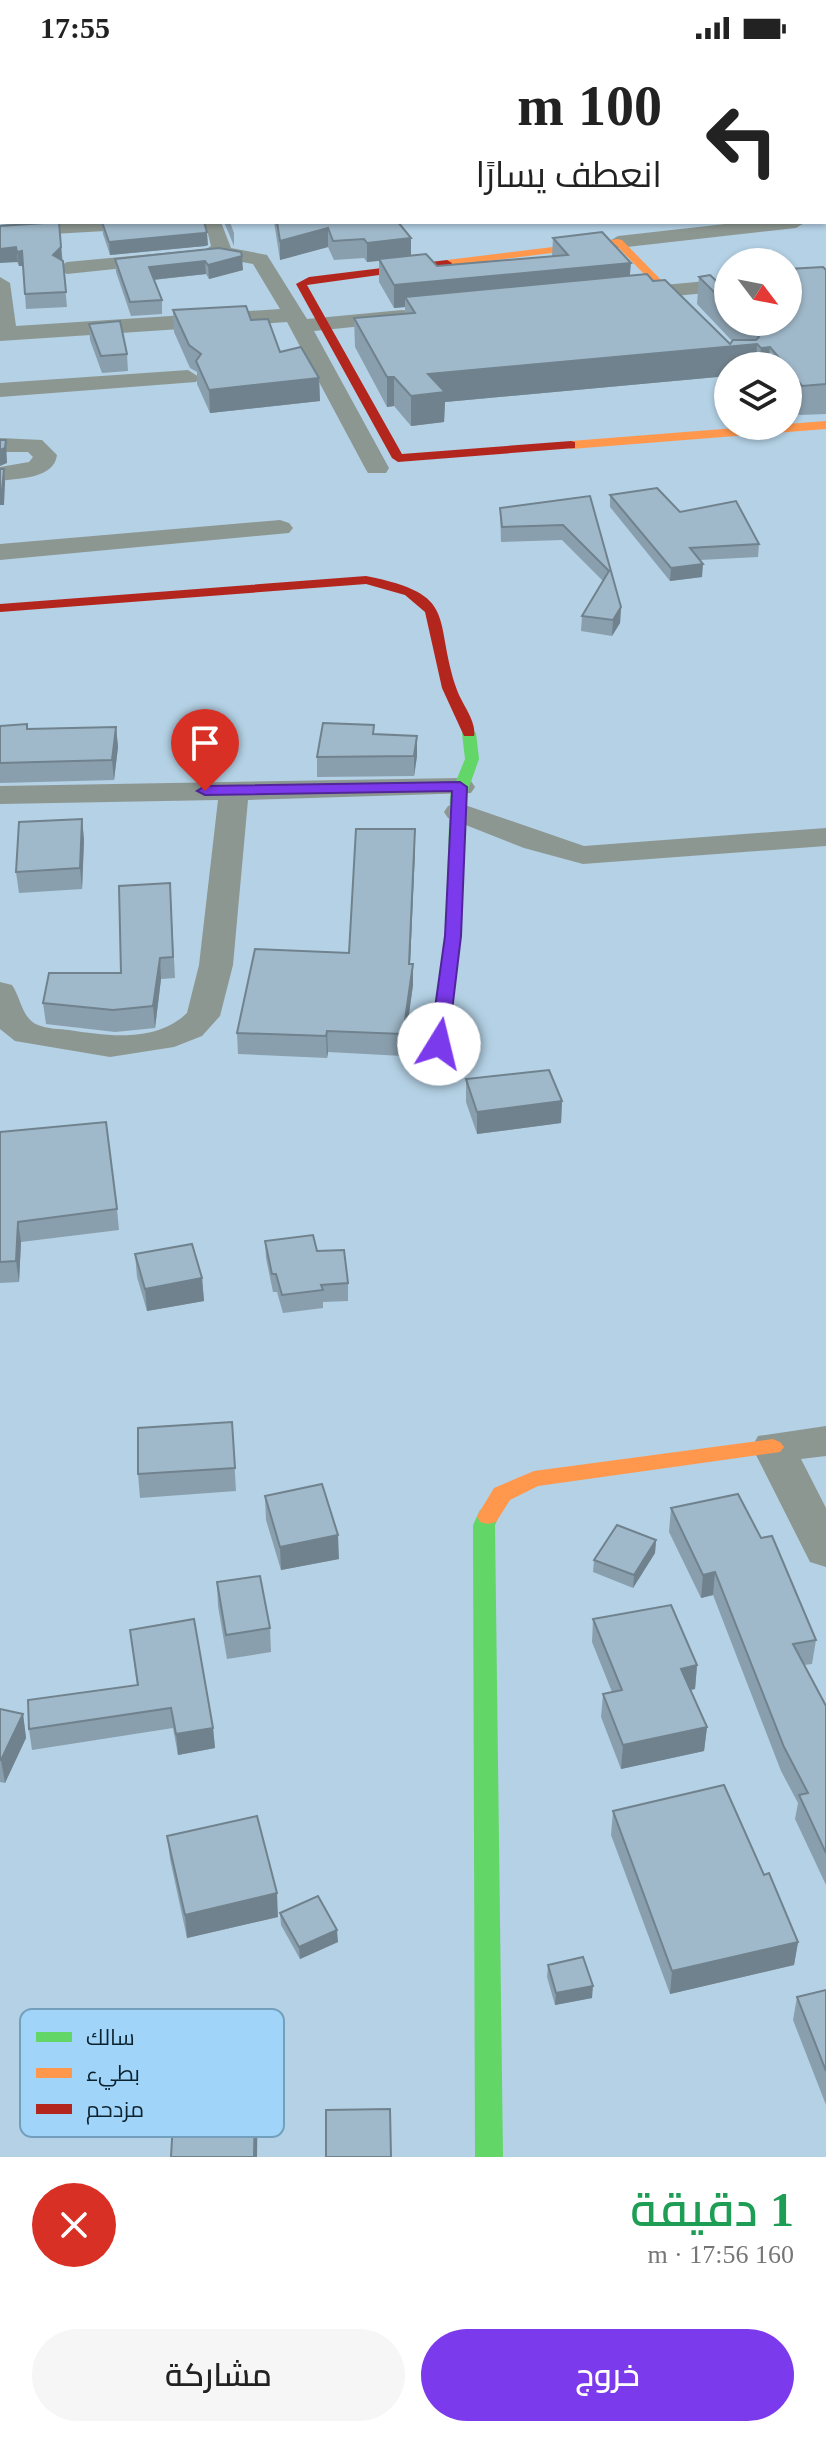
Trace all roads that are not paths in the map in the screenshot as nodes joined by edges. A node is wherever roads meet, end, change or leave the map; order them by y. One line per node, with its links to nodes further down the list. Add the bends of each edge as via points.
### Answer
1 (123, 224): 4 (street)
2 (211, 224): 6 (street, via 216,227)
3 (778, 224): 5 (street)
4 (0, 231)
5 (618, 242): 10 (street); 16 (street, via 309,280 301,284)
6 (219, 252): 7 (street); 16 (street, via 260,259)
7 (67, 268)
8 (0, 283): 17 (street)
9 (714, 286): 10 (street)
10 (665, 291): 11 (street); 13 (street)
11 (604, 297)
12 (714, 310): 13 (street)
13 (686, 312): 15 (street); 19 (street)
14 (422, 314): 16 (street)
15 (654, 315)
16 (312, 330): 17 (street); 18 (street); 24 (street, via 398,458); 26 (street)
17 (3, 333)
18 (405, 337)
19 (725, 352)
20 (188, 377): 21 (street)
21 (0, 390)
22 (802, 423): 23 (street)
23 (826, 425)
24 (714, 429)
25 (0, 445): 27 (street, via 34,445 45,455 36,468)
26 (377, 468)
27 (0, 474)
28 (280, 528): 29 (street)
29 (0, 552)
30 (0, 608): 33 (street, via 338,581 399,585 434,612 448,685 468,728 472,759)
31 (234, 790): 32 (street); 33 (street); 35 (street, via 216,965 203,1016 190,1029 174,1037 110,1047 27,1034 11,1021)
32 (0, 795)
33 (459, 799): 34 (street, via 535,841 583,855); 36 (street, via 453,936)
34 (826, 837)
35 (0, 992)
36 (439, 1044)
37 (826, 1441): 38 (street)
38 (773, 1447): 39 (street); 40 (street, via 534,1479 509,1486 494,1500 484,1525)
39 (826, 1550)
40 (489, 2157)

